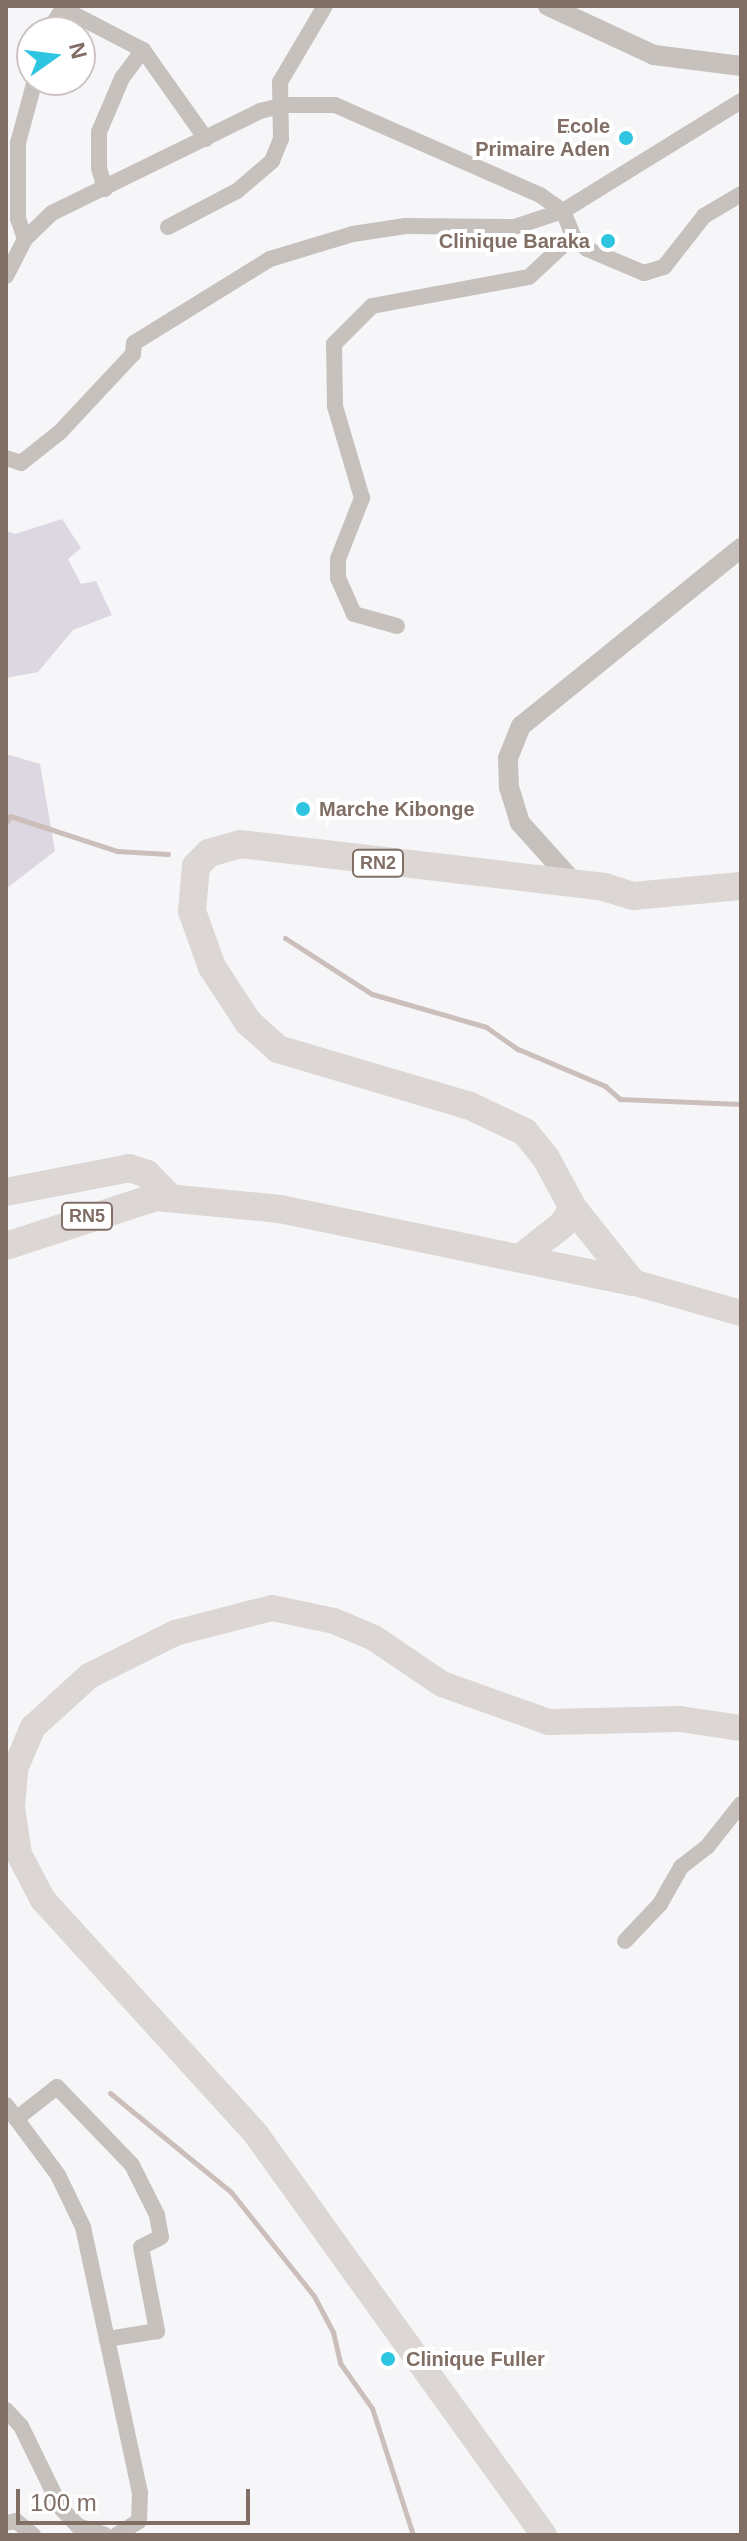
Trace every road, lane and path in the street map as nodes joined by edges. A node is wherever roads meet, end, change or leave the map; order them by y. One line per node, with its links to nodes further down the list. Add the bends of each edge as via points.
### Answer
1 (325, 6): 9 (street, via 280,82)
2 (548, 6): 4 (street)
3 (65, 8): 5 (street)
4 (570, 11): 6 (street, via 654,55)
5 (143, 50): 10 (street); 11 (street, via 122,78 99,132)
6 (741, 66)
7 (31, 96): 16 (street, via 18,143 18,219)
8 (741, 101): 13 (street)
9 (284, 105): 10 (street, via 260,111); 13 (street, via 335,105 540,195); 14 (street, via 281,139 272,161 237,191)
10 (206, 139): 11 (street)
11 (105, 189): 16 (street, via 52,213)
12 (740, 196): 15 (street, via 704,216 655,272 630,270)
13 (563, 211): 15 (street); 18 (street, via 514,227 405,226 353,234 270,259 134,343 133,354 60,432 21,463)
14 (168, 227)
15 (573, 236): 20 (street, via 529,277 372,306 349,323 334,344 335,406 362,498 338,559 338,578 354,614)
16 (25, 239): 17 (street)
17 (6, 276)
18 (6, 458)
19 (741, 548): 21 (street, via 521,726 508,758 509,788 520,823)
20 (397, 626)
21 (575, 884): 22 (highway, RN2, via 633,896); 25 (highway, RN2, via 240,844 209,853 196,866 191,893 212,967 248,1022 278,1049 504,1119 540,1151)
22 (741, 886)
23 (6, 1192): 24 (highway, via 129,1168 147,1174)
24 (170, 1198): 26 (highway, RN5, via 99,1212); 27 (highway, via 280,1209)
25 (573, 1208): 27 (highway, via 562,1225); 28 (highway, RN2)
26 (6, 1246)
27 (520, 1258): 28 (highway)
28 (632, 1282): 29 (main road)
29 (741, 1313)
30 (741, 1728): 41 (main road, via 680,1719 549,1722 442,1684 374,1638 334,1621 272,1608 175,1633 89,1676 33,1727 15,1769 12,1807 19,1854 43,1900 257,2135)
31 (741, 1804): 32 (street, via 707,1847 681,1867 660,1904)
32 (625, 1941)
33 (6, 2105): 34 (street)
34 (16, 2119): 35 (street, via 71,2198 83,2227); 35 (street, via 57,2087 132,2165 157,2215 161,2237 141,2247 157,2331)
35 (107, 2339): 40 (street, via 140,2493 139,2521)
36 (6, 2410): 39 (street, via 21,2426 61,2508 78,2526)
37 (6, 2523): 38 (street, via 16,2521)
38 (33, 2535)
39 (100, 2535)
40 (117, 2535)
41 (544, 2535)

